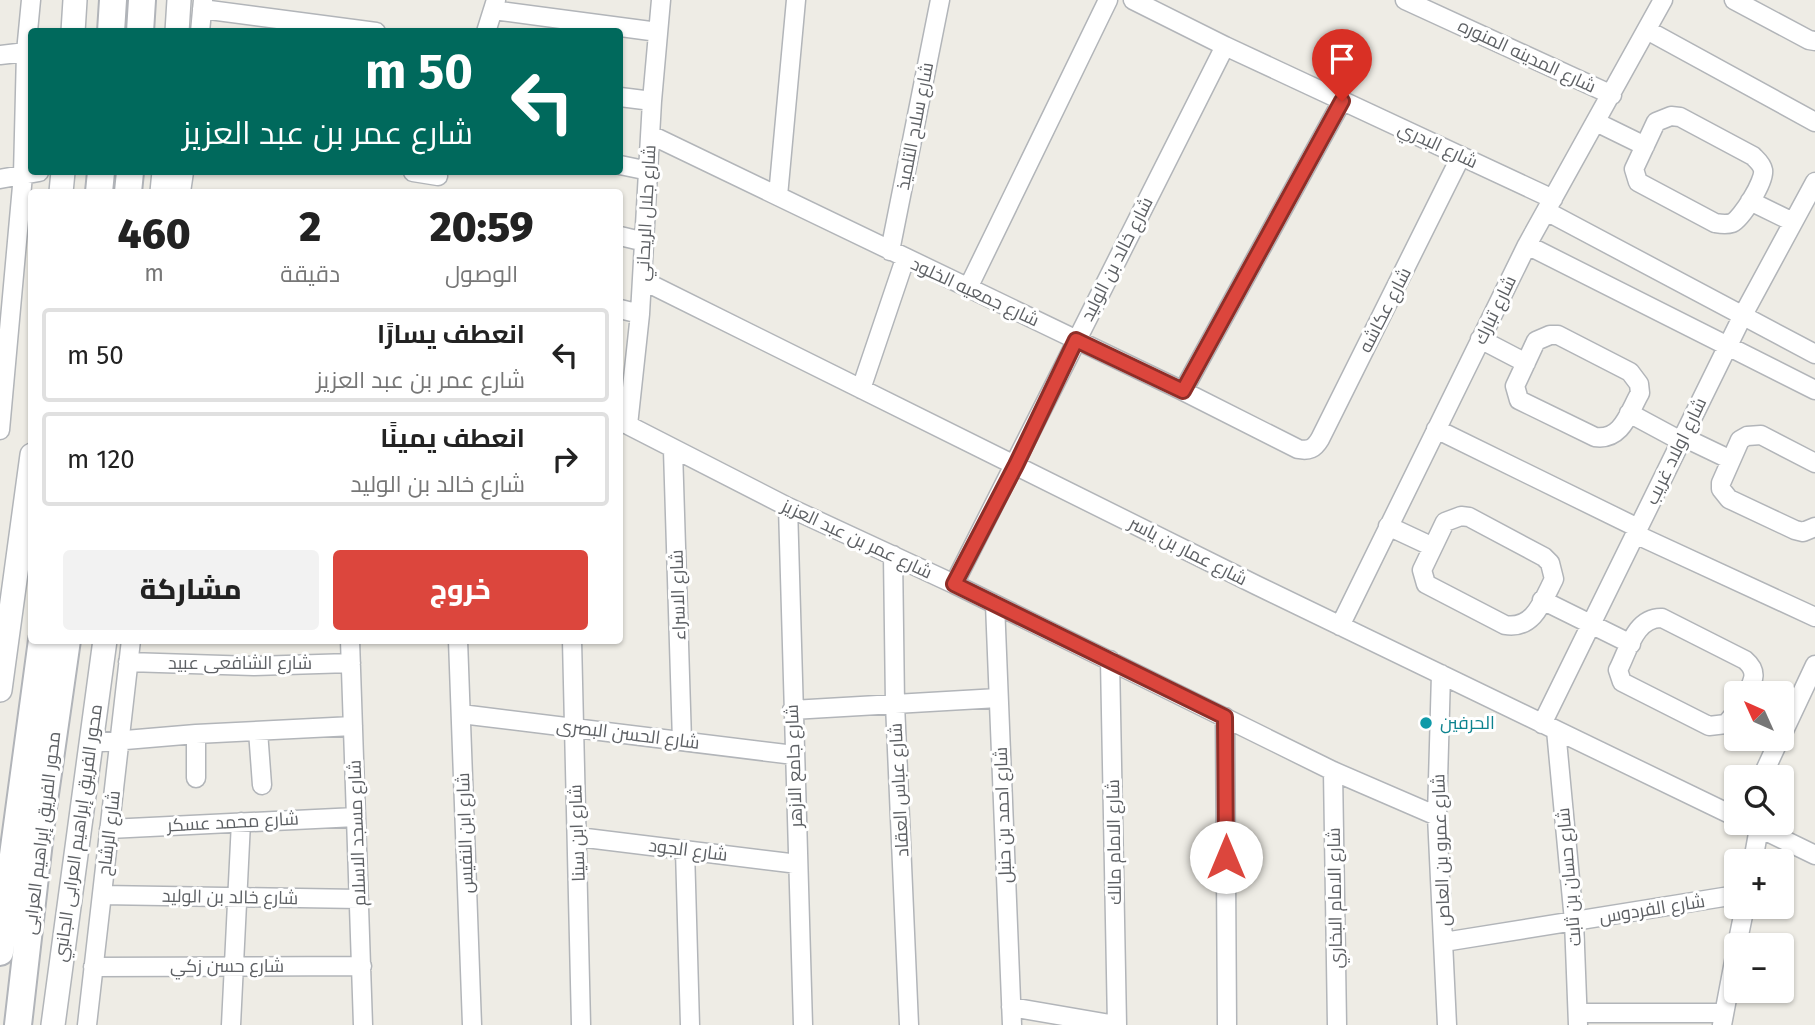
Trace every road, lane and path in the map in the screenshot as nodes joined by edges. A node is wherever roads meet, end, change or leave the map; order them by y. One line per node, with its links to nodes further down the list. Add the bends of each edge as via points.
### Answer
1 (32, 0): 17 (street)
2 (75, 0): 18 (street)
3 (113, 0): 19 (main road)
4 (142, 0): 20 (main road)
5 (179, 0): 21 (street)
6 (661, 0): 26 (street, شارع جلال الريحاني)
7 (796, 0): 47 (street)
8 (940, 0): 55 (street, شارع سلاح التلميذ)
9 (1108, 0): 57 (street)
10 (1133, 0): 16 (street, شارع البدري)
11 (1405, 0): 32 (street, شارع المدينه المنوره)
12 (1664, 0): 25 (street, شارع تبارك)
13 (1734, 0): 28 (street)
14 (203, 4): 22 (street); 23 (street)
15 (495, 5): 24 (street); 26 (street)
16 (1163, 7): 29 (street, شارع البدري)
17 (29, 28)
18 (73, 28)
19 (111, 28)
20 (140, 28)
21 (177, 28)
22 (200, 28)
23 (351, 28)
24 (487, 28)
25 (1647, 30): 32 (street, شارع تبارك); 38 (street)
26 (658, 32): 36 (street, شارع جلال الريحاني)
27 (28, 35): 30 (street)
28 (1815, 41)
29 (1226, 46): 35 (street, شارع البدري); 61 (street, شارع خالد بن الوليد)
30 (26, 52): 31 (street); 34 (street)
31 (0, 55)
32 (1612, 95): 37 (street, شارع تبارك)
33 (623, 97): 36 (street)
34 (28, 100)
35 (1342, 101): 41 (street, شارع البدري); 68 (street)
36 (652, 102): 39 (street, شارع جلال الريحاني)
37 (1596, 122): 40 (street); 50 (street, شارع تبارك)
38 (1815, 122)
39 (651, 135): 43 (street, شارع جلال الريحاني); 47 (street, شارع جمعيه الخلود)
40 (1645, 146): 49 (street, via 1634,169 1643,187 1725,225 1741,217); 49 (street, via 1656,122 1680,117 1759,162 1763,178)
41 (1461, 156): 50 (street, شارع البدري); 75 (street, شارع عكاشه, via 1320,439 1307,451)
42 (623, 166): 43 (street)
43 (649, 171): 53 (street, شارع جلال الريحاني)
44 (28, 174): 45 (street)
45 (0, 179)
46 (1815, 181): 51 (street, شارع اولاد غريب)
47 (778, 196): 55 (street, شارع جمعيه الخلود)
48 (28, 198): 69 (street)
49 (1750, 201): 51 (street)
50 (1550, 205): 54 (street, شارع تبارك); 60 (street, شارع البدري)
51 (1793, 222): 60 (street, شارع اولاد غريب)
52 (623, 237): 53 (street)
53 (645, 242): 56 (street, شارع جلال الريحاني)
54 (1527, 246): 62 (street, شارع تبارك); 63 (street)
55 (898, 255): 57 (street, شارع جمعيه الخلود); 66 (street, شارع سلاح التلميذ)
56 (642, 280): 59 (street, شارع جلال الريحاني); 66 (street, شارع عمار بن ياسر)
57 (968, 288): 61 (street, شارع جمعيه الخلود)
58 (623, 310): 59 (street)
59 (640, 314): 71 (street, شارع جلال الريحاني)
60 (1743, 315): 63 (street, شارع اولاد غريب); 64 (street, شارع البدري)
61 (1076, 340): 68 (street, شارع جمعيه الخلود); 79 (street, شارع خالد بن الوليد)
62 (1480, 340): 65 (street); 72 (street, شارع تبارك)
63 (1727, 347): 67 (street); 74 (street, شارع اولاد غريب)
64 (1815, 354)
65 (1526, 363): 70 (street, via 1515,386 1525,404 1604,438 1619,430); 70 (street, via 1536,341 1558,335 1636,377 1640,393)
66 (861, 389): 79 (street, شارع عمار بن ياسر)
67 (1815, 390)
68 (1183, 391): 75 (street, شارع جمعيه الخلود)
69 (2, 410): 73 (street)
70 (1629, 413): 74 (street)
71 (624, 423): 76 (street, شارع عمر بن عبد العزيز)
72 (1436, 429): 82 (street, شارع تبارك); 84 (street)
73 (0, 430)
74 (1682, 439): 77 (street); 84 (street, شارع اولاد غريب)
75 (1298, 449)
76 (673, 450): 81 (street, شارع عمر بن عبد العزيز); 124 (street, شارع الاسراء)
77 (1731, 460): 78 (street, via 1740,440 1761,435); 83 (street, via 1721,483 1724,495 1795,530)
78 (1815, 463)
79 (1016, 465): 87 (street, شارع خالد بن الوليد); 93 (street, شارع عمار بن ياسر)
80 (28, 478): 90 (street)
81 (788, 507): 86 (street, شارع عمر بن عبد العزيز); 114 (street, شارع جامع الازهر)
82 (1388, 526): 85 (street); 93 (street, شارع تبارك)
83 (1815, 527)
84 (1637, 531): 91 (street); 92 (street, شارع اولاد غريب)
85 (1433, 547): 88 (street, via 1422,570 1426,584 1506,625 1524,625); 88 (street, via 1445,522 1469,516 1550,563 1554,579)
86 (893, 555): 87 (street, شارع عمر بن عبد العزيز); 111 (street, شارع عباس العقاد)
87 (954, 584): 89 (street, شارع عمر بن عبد العزيز)
88 (1542, 600): 92 (street)
89 (995, 604): 102 (street, شارع عمر بن عبد العزيز); 109 (street, شارع احمد بن حنبل)
90 (5, 610): 108 (street)
91 (1815, 617)
92 (1591, 624): 101 (street); 119 (street, شارع اولاد غريب)
93 (1339, 626): 106 (street, شارع عمار بن ياسر)
94 (41, 644): 146 (main road, محور الفريق إبراهيم العرابى)
95 (66, 644): 153 (main road, محور الفريق إبراهيم العرابى)
96 (104, 644): 125 (street, محور الفريق إبراهيم العرابى الجانبي)
97 (130, 644): 103 (street, شارع الرشاح)
98 (350, 644): 104 (street, شارع مسجد الاسلام)
99 (458, 644): 115 (street, شارع ابن النفيس)
100 (572, 644): 120 (street, شارع ابن سينا)
101 (1631, 644): 107 (street, via 1641,624 1661,618 1751,665); 117 (street, via 1618,670 1627,686 1709,726)
102 (1110, 660): 116 (street, شارع عمر بن عبد العزيز); 163 (street, شارع الامام مالك)
103 (128, 662): 104 (street, شارع الشافعى عبيد); 123 (street, شارع الرشاح)
104 (351, 663): 118 (street, شارع مسجد الاسلام)
105 (1815, 665): 110 (street)
106 (1441, 674): 119 (street, شارع عمار بن ياسر); 131 (street, شارع عمرو بن العاص)
107 (1754, 681)
108 (0, 690)
109 (998, 698): 111 (street); 150 (street, شارع احمد بن حنبل)
110 (1798, 701): 112 (street); 113 (street)
111 (895, 704): 114 (street); 162 (street, شارع عباس العقاد)
112 (1794, 708)
113 (1815, 709)
114 (792, 710): 126 (street, شارع جامع الازهر)
115 (461, 714): 120 (street, شارع الحسن البصرى); 158 (street, شارع ابن النفيس)
116 (1225, 717): 127 (street, شارع عمر بن عبد العزيز); 164 (street)
117 (1724, 725)
118 (353, 726): 121 (street); 132 (street, شارع مسجد الاسلام)
119 (1549, 727): 130 (street, شارع عمار بن ياسر); 144 (street, شارع حسان بن ثابت)
120 (574, 728): 124 (street, شارع الحسن البصرى); 136 (street, شارع ابن سينا)
121 (258, 731): 122 (street); 129 (street)
122 (196, 734): 123 (street); 128 (street)
123 (119, 741): 125 (street); 134 (street, شارع الرشاح)
124 (682, 741): 126 (street, شارع الحسن البصرى)
125 (90, 743): 154 (street, محور الفريق إبراهيم العرابى الجانبي)
126 (794, 755): 139 (street, شارع جامع الازهر)
127 (1334, 771): 131 (street, شارع عمر بن عبد العزيز); 165 (street, شارع الامام البخاري)
128 (196, 778)
129 (262, 785)
130 (1724, 811)
131 (1437, 816): 145 (street, شارع عمرو بن العاص)
132 (356, 817): 133 (street, شارع محمد عسكر); 143 (street, شارع مسجد الاسلام)
133 (241, 822): 134 (street, شارع محمد عسكر); 141 (street)
134 (109, 829): 140 (street, شارع الرشاح)
135 (1773, 835): 138 (street)
136 (578, 837): 137 (street, شارع الجود); 159 (street, شارع ابن سينا)
137 (685, 850): 139 (street, شارع الجود); 160 (street)
138 (1815, 856)
139 (798, 864): 161 (street, شارع جامع الازهر)
140 (102, 895): 141 (street, شارع خالد بن الوليد); 149 (street, شارع الرشاح)
141 (237, 897): 143 (street, شارع خالد بن الوليد); 147 (street)
142 (1724, 897): 144 (street, شارع الفردوس)
143 (359, 899): 148 (street, شارع مسجد الاسلام)
144 (1574, 921): 145 (street, شارع الفردوس); 151 (street, شارع حسان بن ثابت)
145 (1444, 942): 166 (street, شارع عمرو بن العاص)
146 (0, 953)
147 (234, 966): 148 (street, شارع حسن زكي); 149 (street, شارع حسن زكي); 156 (street)
148 (362, 966): 157 (street, شارع مسجد الاسلام)
149 (93, 967): 155 (street, شارع الرشاح)
150 (1011, 1016): 163 (street)
151 (1578, 1019): 152 (street)
152 (1723, 1019)
153 (18, 1025)
154 (53, 1025)
155 (87, 1025)
156 (231, 1025)
157 (362, 1025)
158 (472, 1025)
159 (582, 1025)
160 (690, 1025)
161 (803, 1025)
162 (909, 1025)
163 (1116, 1025)
164 (1227, 1025)
165 (1337, 1025)
166 (1447, 1025)

